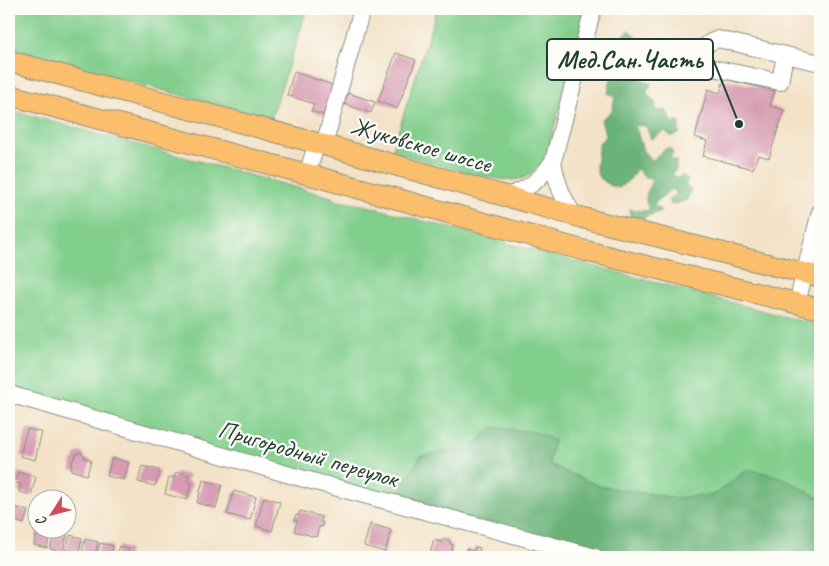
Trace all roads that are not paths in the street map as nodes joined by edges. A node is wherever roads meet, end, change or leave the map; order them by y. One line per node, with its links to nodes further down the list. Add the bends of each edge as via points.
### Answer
1 (362, 9): 7 (street)
2 (593, 9): 8 (street)
3 (786, 55): 3 (street, via 718,39 702,51 708,67 780,82); 5 (street)
4 (9, 61): 7 (main road, Жуковское шоссе)
5 (820, 63)
6 (9, 95): 9 (main road)
7 (321, 144): 9 (street); 10 (main road, Жуковское шоссе)
8 (553, 161): 10 (street, via 530,186); 12 (street, via 558,187)
9 (307, 174): 14 (main road, via 586,251)
10 (505, 196): 12 (main road, Жуковское шоссе)
11 (820, 212): 13 (street)
12 (574, 215): 13 (main road, Жуковское шоссе)
13 (812, 275): 14 (street)
14 (797, 303): 15 (main road)
15 (820, 309)
16 (9, 394): 17 (street, Пригородный переулок, via 297,478)
17 (595, 557)

